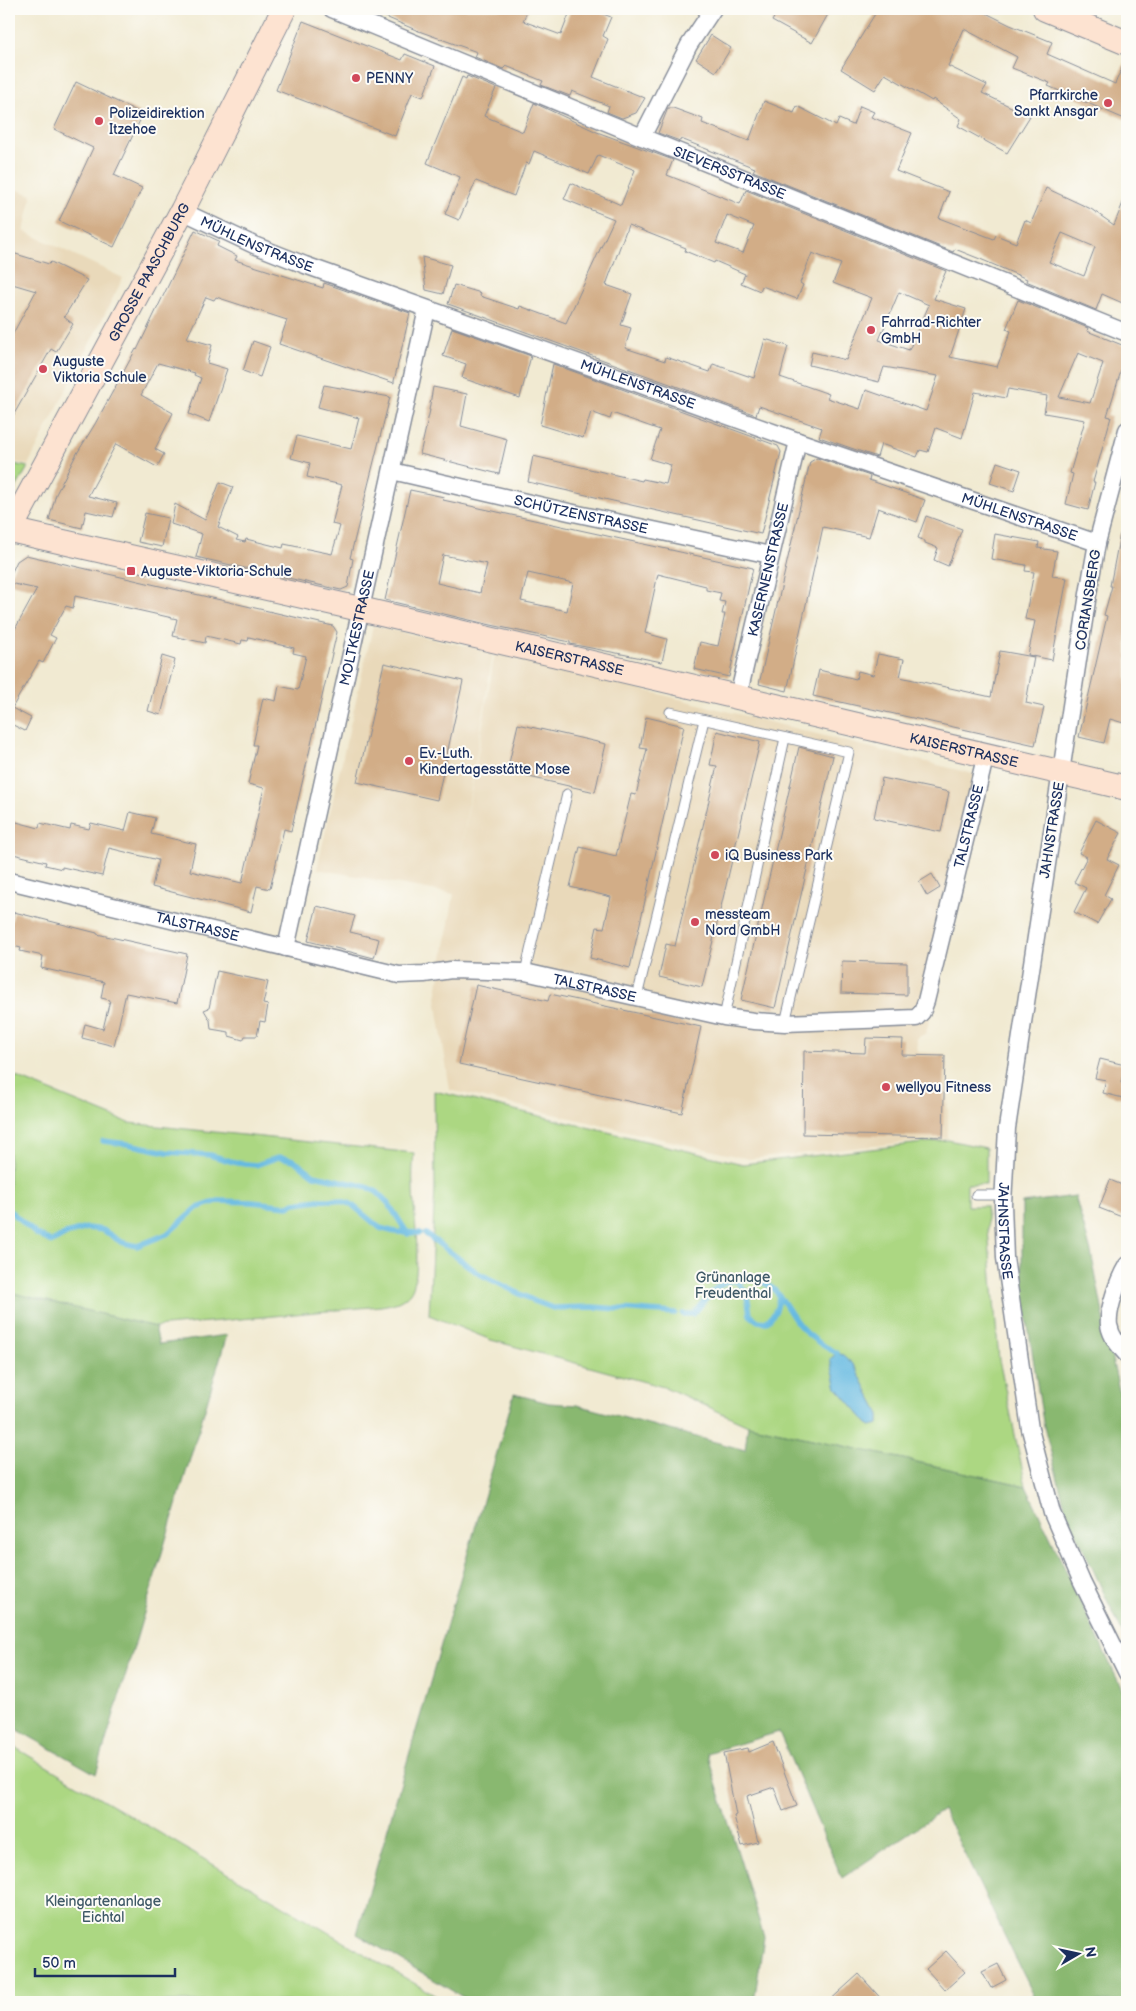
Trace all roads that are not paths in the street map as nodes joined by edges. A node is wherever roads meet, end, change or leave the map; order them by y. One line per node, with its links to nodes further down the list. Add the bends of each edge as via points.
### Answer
1 (284, 9): 8 (main road, GROSSE PAASCHBURG)
2 (332, 9): 5 (street, SIEVERSSTRASSE)
3 (713, 9): 7 (street, via 689,45)
4 (1045, 9): 6 (main road)
5 (361, 14): 7 (street, SIEVERSSTRASSE)
6 (1127, 43)
7 (642, 137): 10 (street, SIEVERSSTRASSE)
8 (182, 211): 9 (street, MÜHLENSTRASSE, via 254,245); 15 (main road, GROSSE PAASCHBURG)
9 (427, 309): 12 (street, MÜHLENSTRASSE); 14 (street, MOLTKESTRASSE)
10 (1127, 334)
11 (1127, 430): 13 (street, CORIANSBERG)
12 (798, 441): 16 (street, MÜHLENSTRASSE); 17 (street, KASERNENSTRASSE)
13 (1122, 466): 16 (street, CORIANSBERG)
14 (392, 471): 17 (street, SCHÜTZENSTRASSE); 18 (street, MOLTKESTRASSE)
15 (9, 531): 18 (main road, KAISERSTRASSE)
16 (1097, 543): 24 (street, CORIANSBERG)
17 (770, 555): 19 (street, KASERNENSTRASSE)
18 (360, 609): 19 (main road, KAISERSTRASSE); 28 (street, MOLTKESTRASSE)
19 (738, 696): 23 (main road, KAISERSTRASSE)
20 (670, 712): 21 (lane)
21 (704, 720): 22 (lane); 30 (lane)
22 (785, 738): 31 (lane); 32 (lane, via 849,752)
23 (986, 754): 24 (main road, KAISERSTRASSE); 32 (street, TALSTRASSE, via 922,1012 916,1018 907,1019)
24 (1061, 772): 25 (main road, KAISERSTRASSE); 34 (street, JAHNSTRASSE, via 1007,1128)
25 (1127, 788)
26 (566, 794): 29 (lane)
27 (9, 881): 28 (street, TALSTRASSE)
28 (286, 948): 29 (street, TALSTRASSE, via 399,975 451,970)
29 (525, 972): 30 (street, TALSTRASSE)
30 (638, 997): 31 (street, TALSTRASSE)
31 (724, 1017): 32 (street, TALSTRASSE)
32 (785, 1022)
33 (976, 1195): 34 (lane)
34 (1003, 1195): 37 (street, JAHNSTRASSE, via 1005,1258 1030,1429 1052,1513)
35 (1127, 1265): 36 (street, via 1117,1286 1109,1320 1115,1341)
36 (1127, 1354)
37 (1127, 1673)

